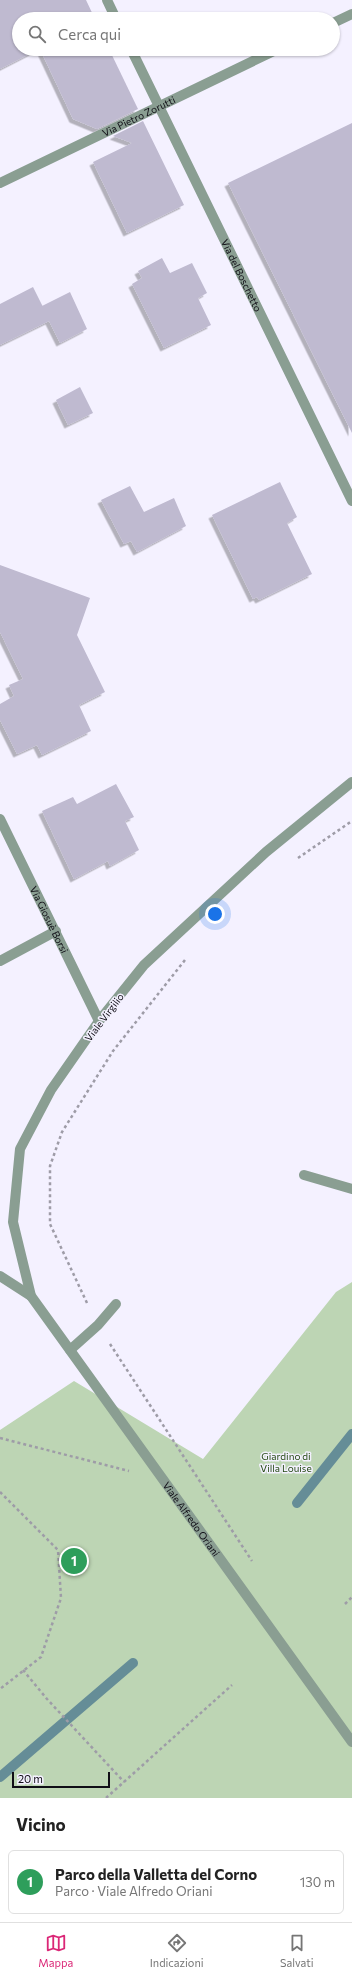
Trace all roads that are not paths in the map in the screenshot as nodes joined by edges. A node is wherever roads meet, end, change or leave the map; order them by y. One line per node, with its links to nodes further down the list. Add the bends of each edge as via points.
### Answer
1 (107, 0): 2 (street)
2 (113, 12)
3 (352, 14): 4 (street)
4 (340, 20)
5 (136, 56): 7 (street, Via del Boschetto)
6 (263, 56): 7 (street, Via Pietro Zorutti)
7 (160, 105): 8 (street, Via Pietro Zorutti); 9 (street, Via del Boschetto)
8 (0, 183)
9 (352, 502)
10 (352, 782): 14 (street, Viale Virgilio, via 266,852 144,965)
11 (0, 819): 12 (street, Via Giosuè Borsi)
12 (56, 931): 13 (street); 14 (street, Via Giosuè Borsi)
13 (0, 961)
14 (99, 1022): 18 (street, Viale Virgilio, via 51,1090 20,1149 13,1222)
15 (304, 1175): 16 (street)
16 (352, 1189)
17 (0, 1276): 18 (street)
18 (31, 1296): 20 (street, Viale Alfredo Oriani)
19 (116, 1304): 20 (street, via 98,1325)
20 (70, 1350): 21 (street, Viale Alfredo Oriani)
21 (352, 1742)

